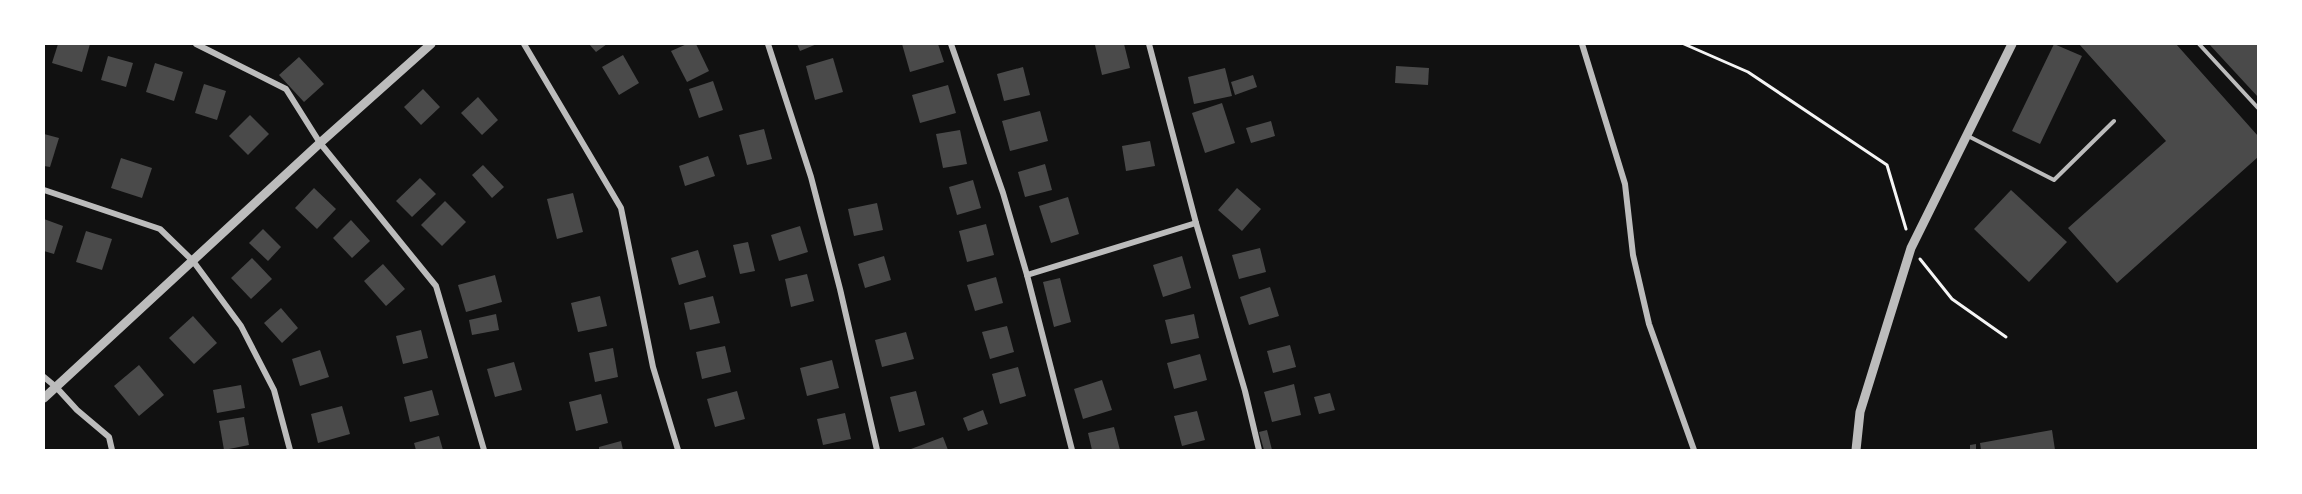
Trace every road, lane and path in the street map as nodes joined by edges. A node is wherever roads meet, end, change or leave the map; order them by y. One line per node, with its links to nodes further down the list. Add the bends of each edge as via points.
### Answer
1 (196, 44): 14 (street, via 286,89)
2 (431, 44): 14 (street)
3 (524, 44): 27 (street, via 621,208 653,367)
4 (768, 44): 28 (street, via 811,177)
5 (951, 44): 19 (street)
6 (1149, 44): 16 (street)
7 (1582, 44): 31 (street, via 1625,184 1633,255 1649,324)
8 (1684, 44): 17 (path, via 1748,72 1887,165)
9 (2012, 44): 13 (street)
10 (2199, 44): 11 (lane)
11 (2259, 108)
12 (2114, 121): 13 (lane, via 2054,180)
13 (1967, 135): 17 (street)
14 (320, 143): 18 (street); 26 (street, via 436,286)
15 (44, 190): 18 (street, via 160,229)
16 (1196, 223): 19 (street); 30 (street)
17 (1911, 248): 20 (path, via 1952,299); 32 (street, via 1860,412)
18 (193, 261): 22 (street); 25 (street, via 241,326 274,390)
19 (1028, 275): 29 (street)
20 (2006, 337)
21 (44, 377): 22 (street)
22 (56, 387): 23 (street); 24 (street, via 109,437)
23 (44, 398)
24 (112, 450)
25 (290, 450)
26 (484, 450)
27 (678, 450)
28 (877, 450)
29 (1072, 450)
30 (1260, 450)
31 (1694, 450)
32 (1856, 450)

